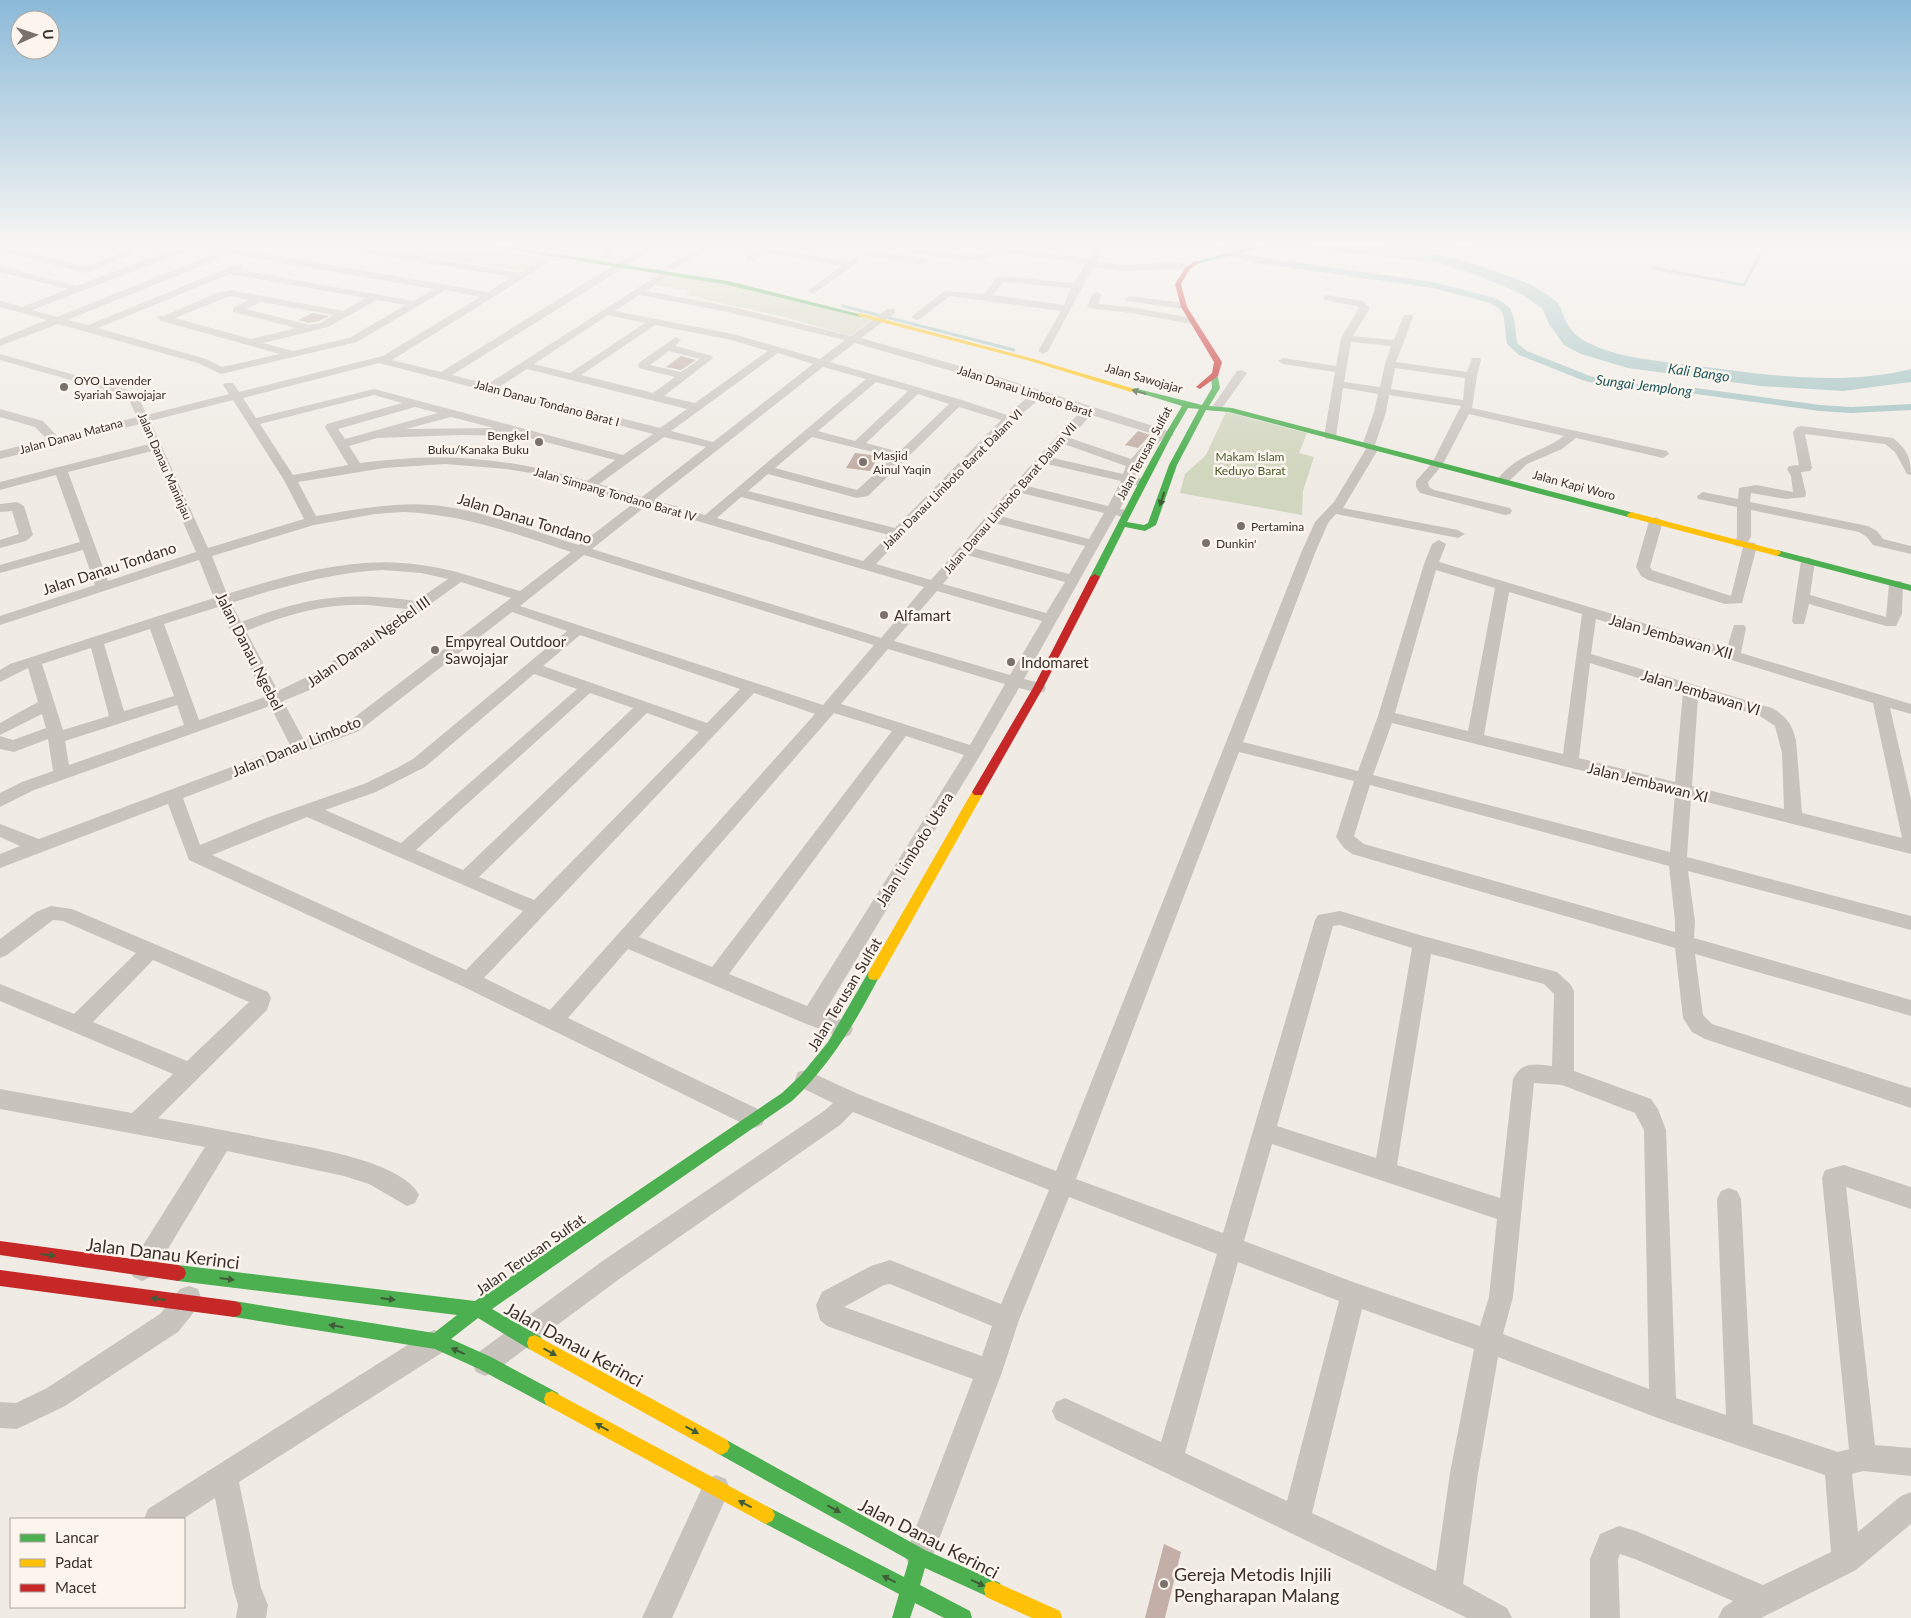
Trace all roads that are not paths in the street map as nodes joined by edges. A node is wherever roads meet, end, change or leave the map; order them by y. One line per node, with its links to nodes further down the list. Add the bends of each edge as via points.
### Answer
1 (55, 320): 24 (street); 28 (street)
2 (111, 320): 24 (street)
3 (167, 320): 29 (street)
4 (276, 320): 22 (street)
5 (334, 320): 22 (street)
6 (390, 320): 34 (street, via 359,338)
7 (449, 320): 36 (street)
8 (534, 320): 45 (street)
9 (595, 320): 41 (street)
10 (646, 320): 19 (street)
11 (775, 320): 27 (street, Jalan Danau Limboto Barat)
12 (887, 320): 27 (street)
13 (909, 320): 61 (street, Jalan Sawojajar, one-way to 13)
14 (920, 320): 21 (street, Jalan Sawojajar)
15 (1062, 320): 33 (street)
16 (1183, 320): 20 (street)
17 (1358, 320): 26 (street)
18 (1407, 320): 30 (street)
19 (654, 321): 23 (street); 46 (street)
20 (1191, 321): 49 (street, Jalan Terusan Sulfat, via 1217,358)
21 (934, 322)
22 (310, 328): 29 (street)
23 (693, 328): 31 (street); 32 (street)
24 (88, 329): 43 (street, via 202,361)
25 (980, 334): 33 (street, Jalan Sawojajar)
26 (1346, 338): 30 (street); 42 (street)
27 (852, 340): 39 (street); 57 (street, Jalan Danau Limboto Barat)
28 (0, 342)
29 (250, 343): 34 (street)
30 (1398, 344): 40 (street)
31 (666, 347): 47 (street, via 643,366); 47 (street, via 708,357)
32 (776, 350): 39 (street); 63 (street)
33 (1043, 351): 55 (street, Jalan Sawojajar)
34 (292, 354): 43 (street)
35 (0, 357): 68 (street, Jalan Danau Maninjau, via 129,394)
36 (379, 360): 45 (street, Jalan Danau Tondano Barat I); 56 (street, Jalan Danau Matana)
37 (1476, 360): 48 (street)
38 (1283, 361): 42 (street)
39 (821, 363): 50 (street); 83 (street)
40 (1390, 364): 48 (street); 54 (street)
41 (526, 365): 46 (street); 52 (street)
42 (1340, 370): 51 (street)
43 (221, 371): 56 (street)
44 (1241, 373): 62 (street)
45 (443, 376): 52 (street, Jalan Danau Tondano Barat I)
46 (573, 376): 58 (street)
47 (684, 376): 58 (street)
48 (1471, 376): 64 (street)
49 (1214, 377): 55 (street, Jalan Terusan Sulfat); 62 (street, Jalan Terusan Sulfat, via 1216,388)
50 (874, 378): 53 (street); 73 (street)
51 (1338, 384): 54 (street); 77 (street)
52 (490, 388): 72 (street, Jalan Danau Tondano Barat I)
53 (916, 390): 60 (street); 81 (street)
54 (1384, 390): 64 (street); 84 (street)
55 (1188, 393): 61 (street, Jalan Terusan Sulfat); 62 (street, Jalan Kapi Woro)
56 (234, 394): 68 (street, Jalan Danau Matana); 70 (street)
57 (1038, 394): 65 (street, Jalan Danau Limboto Barat); 69 (street, Jalan Danau Limboto Barat Dalam VI)
58 (655, 396): 63 (street)
59 (416, 402): 66 (street); 70 (street, via 371,392); 80 (street, via 333,425 330,428)
60 (958, 402): 69 (street); 87 (street)
61 (1186, 405): 62 (street, Jalan Kapi Woro); 75 (street, Jalan Terusan Sulfat)
62 (1212, 405): 77 (street, Jalan Kapi Woro); 94 (street, Jalan Terusan Sulfat)
63 (695, 407): 72 (street)
64 (1467, 407): 76 (street); 93 (street)
65 (1088, 411): 75 (street, Jalan Danau Limboto Barat); 78 (street, Jalan Danau Limboto Barat Dalam VII)
66 (453, 412): 71 (street); 74 (street)
67 (3, 417): 79 (street, via 44,428)
68 (143, 418): 79 (street, Jalan Danau Matana); 82 (street, Jalan Danau Maninjau)
69 (1009, 419): 120 (street, Jalan Danau Limboto Barat Dalam VI)
70 (254, 422): 99 (street)
71 (522, 432): 74 (street); 89 (street)
72 (660, 432): 83 (street, Jalan Danau Tondano Barat I); 89 (street)
73 (810, 433): 81 (street); 96 (street)
74 (376, 434): 80 (street)
75 (1164, 434): 91 (street, Jalan Terusan Sulfat); 92 (street)
76 (1575, 434): 86 (street); 101 (street, via 1558,446 1523,462)
77 (1330, 436): 84 (street, Jalan Kapi Woro)
78 (1061, 439): 90 (street, Jalan Danau Limboto Barat Dalam VII); 92 (street)
79 (54, 442): 85 (street, Jalan Danau Matana)
80 (341, 444): 95 (street)
81 (857, 445): 87 (street)
82 (156, 446): 97 (street); 130 (street, Jalan Danau Maninjau)
83 (715, 446): 108 (street)
84 (1371, 447): 93 (street, Jalan Kapi Woro); 111 (street)
85 (0, 454)
86 (1663, 454)
87 (902, 456): 96 (street, via 862,494)
88 (1908, 456): 98 (street); 109 (street, via 1885,440 1801,430 1806,468 1793,469 1800,494 1794,496 1747,488 1744,490)
89 (624, 459): 104 (street)
90 (1043, 459): 100 (street); 105 (street, Jalan Danau Limboto Barat Dalam VII)
91 (1154, 461): 94 (street); 102 (street, Jalan Terusan Sulfat)
92 (1133, 464): 100 (street, Jalan Limboto Utara)
93 (1437, 464): 101 (street, Jalan Kapi Woro); 113 (street, via 1422,481 1422,490)
94 (1173, 465): 118 (street, Jalan Terusan Sulfat, one-way to 118, via 1152,525 1145,528)
95 (355, 466): 99 (street, Jalan Simpang Tondano Barat IV); 104 (street, Jalan Simpang Tondano Barat IV, via 420,461 492,462 539,471)
96 (767, 470): 106 (street)
97 (61, 471): 103 (street); 123 (street)
98 (1911, 471)
99 (290, 480): 117 (street)
100 (1128, 480): 102 (street); 112 (street, Jalan Limboto Utara)
101 (1503, 480): 116 (street, Jalan Kapi Woro)
102 (1143, 483): 118 (street, Jalan Terusan Sulfat)
103 (0, 486)
104 (588, 486): 108 (street, Jalan Simpang Tondano Barat IV)
105 (1018, 488): 112 (street); 114 (street, Jalan Danau Limboto Barat Dalam VII)
106 (740, 493): 115 (street); 120 (street)
107 (1703, 496): 109 (street)
108 (642, 502): 115 (street, Jalan Simpang Tondano Barat IV); 129 (street, Jalan Danau Limboto)
109 (1745, 504): 126 (street); 128 (street, via 1863,529 1878,542)
110 (0, 508): 122 (street, via 17,506 26,535)
111 (1334, 510): 121 (street); 184 (street, via 1322,522 1308,554)
112 (1112, 511): 118 (street); 119 (street, Jalan Limboto Utara)
113 (1505, 511)
114 (991, 518): 124 (street); 127 (street, Jalan Danau Limboto Barat Dalam VII)
115 (707, 520): 133 (street, Jalan Simpang Tondano Barat IV)
116 (1656, 520): 126 (street, Jalan Kapi Woro); 126 (street, via 1643,567 1646,573 1726,600 1737,600)
117 (312, 521): 129 (street, Jalan Danau Tondano, via 375,510 432,509 473,517); 130 (street, Jalan Danau Tondano)
118 (1122, 524): 119 (street); 151 (street, Jalan Terusan Sulfat)
119 (1100, 530): 124 (street, Jalan Limboto Utara)
120 (896, 533): 133 (street, Jalan Danau Limboto Barat Dalam VI)
121 (1458, 534)
122 (0, 544)
123 (88, 544): 134 (street); 140 (street)
124 (1093, 544): 136 (street, Jalan Limboto Utara)
125 (1439, 544): 132 (street)
126 (1745, 545): 131 (street, Jalan Kapi Woro)
127 (964, 550): 136 (street); 138 (street, Jalan Danau Limboto Barat Dalam VII)
128 (1911, 550)
129 (581, 551): 144 (street, Jalan Danau Limboto); 156 (street, Jalan Danau Tondano)
130 (204, 554): 140 (street, Jalan Danau Tondano); 143 (street, Jalan Danau Ngebel)
131 (1808, 562): 137 (street, Jalan Kapi Woro); 142 (street)
132 (1430, 564): 139 (street, Jalan Jembawan XII); 174 (street)
133 (867, 565): 138 (street, Jalan Simpang Tondano Barat IV)
134 (0, 568)
135 (458, 578): 143 (street, via 405,567 343,568); 144 (street); 145 (street, Jalan Danau Ngebel III)
136 (1071, 579): 147 (street, Jalan Limboto Utara)
137 (1896, 584): 141 (street, Jalan Kapi Woro); 142 (street, via 1892,628)
138 (933, 586): 147 (street, Jalan Simpang Tondano Barat IV); 156 (street, Jalan Danau Limboto Barat Dalam VII)
139 (1503, 586): 146 (street, Jalan Jembawan XII); 181 (street)
140 (103, 587): 148 (street, Jalan Danau Tondano)
141 (1911, 588)
142 (1803, 598): 150 (street)
143 (222, 600): 149 (street); 153 (street, Jalan Danau Ngebel)
144 (517, 602): 154 (street); 183 (street, Jalan Danau Limboto, via 374,713 353,726)
145 (418, 606): 153 (street, via 383,600 333,601 294,608); 168 (street, Jalan Danau Ngebel III, via 324,674)
146 (1589, 613): 157 (street, Jalan Jembawan XII); 158 (street)
147 (1051, 618): 151 (street, Jalan Simpang Tondano Barat IV); 162 (street, Jalan Limboto Utara)
148 (0, 621)
149 (155, 621): 155 (street); 167 (street)
150 (1799, 621)
151 (1072, 622): 165 (street, Jalan Terusan Sulfat)
152 (1738, 628): 157 (street)
153 (237, 629): 168 (street, Jalan Danau Ngebel)
154 (578, 629): 160 (street); 164 (street)
155 (96, 641): 159 (street); 175 (street)
156 (883, 643): 162 (street, Jalan Danau Tondano); 172 (street, Jalan Danau Limboto Barat Dalam VII)
157 (1733, 654): 169 (street, Jalan Jembawan XII)
158 (1583, 656): 166 (street, Jalan Jembawan VI); 186 (street)
159 (34, 662): 161 (street); 170 (street)
160 (533, 668): 163 (street); 192 (street, via 402,774)
161 (0, 677)
162 (1016, 681): 165 (street, Jalan Danau Tondano); 185 (street, Jalan Limboto Utara)
163 (588, 687): 171 (street); 199 (street)
164 (751, 687): 172 (street); 177 (street)
165 (1038, 688): 200 (street, Jalan Terusan Sulfat)
166 (1692, 690): 189 (street); 193 (street, Jalan Jembawan VI, via 1766,712 1784,724 1788,737)
167 (182, 698): 175 (street); 176 (street)
168 (274, 698): 176 (street, Jalan Danau Ngebel III); 183 (street, Jalan Danau Ngebel)
169 (1880, 699): 173 (street, Jalan Jembawan XII); 195 (street)
170 (47, 704): 179 (street); 180 (street)
171 (644, 706): 177 (street); 204 (street)
172 (828, 709): 178 (street); 207 (street, Jalan Danau Limboto Barat Dalam VII)
173 (1911, 709)
174 (1386, 716): 181 (street, Jalan Jembawan XI); 188 (street)
175 (118, 719): 180 (street)
176 (193, 727): 187 (street, Jalan Danau Ngebel III)
177 (708, 729): 205 (street)
178 (902, 729): 185 (street); 212 (street)
179 (0, 730)
180 (56, 734): 182 (street, via 14,746); 187 (street)
181 (1475, 737): 186 (street, Jalan Jembawan XI)
182 (0, 742)
183 (299, 746): 190 (street, Jalan Danau Limboto)
184 (1234, 746): 188 (street); 231 (street)
185 (974, 752): 197 (street, Jalan Limboto Utara)
186 (1570, 763): 189 (street, Jalan Jembawan XI)
187 (62, 774): 191 (street, Jalan Danau Ngebel III, via 28,786)
188 (1364, 778): 203 (street); 208 (street, via 1345,837 1358,848)
189 (1684, 792): 193 (street, Jalan Jembawan XI); 203 (street)
190 (173, 795): 196 (street, Jalan Danau Limboto); 201 (street)
191 (0, 801)
192 (308, 810): 199 (street); 201 (street)
193 (1793, 817): 198 (street, Jalan Jembawan XI)
194 (0, 830): 196 (street)
195 (1911, 838)
196 (37, 846): 202 (street, Jalan Danau Limboto)
197 (916, 846): 200 (street); 216 (street, Jalan Limboto Utara)
198 (1911, 847)
199 (402, 852): 204 (street)
200 (944, 854): 219 (street, Jalan Terusan Sulfat)
201 (195, 855): 213 (street)
202 (0, 861)
203 (1678, 862): 206 (street); 208 (street, via 1685,921)
204 (466, 878): 205 (street)
205 (536, 909): 213 (street)
206 (1911, 923)
207 (626, 940): 212 (street); 217 (street, Jalan Danau Limboto Barat Dalam VII)
208 (1684, 941): 215 (street); 223 (street, via 1693,1018 1699,1026)
209 (1423, 944): 221 (street, via 1550,978 1558,984 1564,991); 228 (street, via 1340,918 1325,920); 230 (street)
210 (0, 950): 211 (street, via 42,917 65,914)
211 (151, 950): 218 (street); 220 (street, via 262,998 260,1004)
212 (716, 976): 216 (street)
213 (469, 980): 217 (street)
214 (0, 992): 218 (street)
215 (1911, 1008)
216 (811, 1017): 219 (street)
217 (553, 1021): 226 (street)
218 (78, 1024): 220 (street)
219 (843, 1029): 222 (street, Jalan Terusan Sulfat)
220 (190, 1072): 227 (street)
221 (1563, 1076): 235 (street, via 1530,1072 1524,1079); 250 (street, via 1643,1106 1655,1130)
222 (806, 1079): 225 (street); 226 (street, Jalan Terusan Sulfat, via 787,1097)
223 (1911, 1098)
224 (0, 1099): 227 (street)
225 (850, 1101): 231 (street); 245 (street, via 832,1118 698,1208)
226 (754, 1118): 243 (street, Jalan Terusan Sulfat)
227 (136, 1124): 229 (street)
228 (1266, 1132): 230 (street); 236 (street)
229 (222, 1139): 232 (street, via 360,1169 394,1184); 238 (street)
230 (1385, 1171): 235 (street)
231 (1062, 1184): 236 (street); 244 (street)
232 (406, 1194)
233 (1729, 1198): 253 (street)
234 (1911, 1198): 255 (street, via 1844,1176 1833,1178)
235 (1510, 1212): 247 (street, via 1501,1297)
236 (1230, 1246): 241 (street); 254 (street)
237 (0, 1248): 238 (street, Jalan Danau Kerinci, one-way to 238)
238 (142, 1269): 239 (street, Jalan Danau Kerinci)
239 (202, 1276): 242 (street); 243 (street, Jalan Danau Kerinci, one-way to 243)
240 (0, 1278): 242 (street, one-way to 240)
241 (1353, 1294): 247 (street); 261 (street)
242 (186, 1302): 246 (street, one-way to 242); 252 (street, via 169,1322 56,1398 17,1416)
243 (477, 1309): 245 (street, Jalan Danau Kerinci); 246 (street, Jalan Terusan Sulfat)
244 (1007, 1319): 249 (street); 249 (street, via 890,1272 872,1278 828,1305 828,1311 836,1317)
245 (520, 1335): 248 (street); 262 (street, Jalan Danau Kerinci, one-way to 262)
246 (436, 1341): 248 (street, one-way to 246); 257 (street)
247 (1488, 1341): 250 (street); 265 (street, via 1464,1473)
248 (485, 1363): 258 (street, one-way to 248)
249 (989, 1372): 262 (street)
250 (1663, 1407): 253 (street)
251 (1064, 1411): 254 (street)
252 (0, 1415)
253 (1740, 1433): 255 (street)
254 (1169, 1461): 261 (street)
255 (1850, 1462): 256 (street); 263 (street)
256 (1911, 1462)
257 (224, 1476): 260 (street); 267 (street, via 253,1605)
258 (716, 1489): 264 (street, one-way to 258); 268 (street)
259 (1911, 1506): 263 (street)
260 (160, 1518)
261 (1296, 1520): 265 (street)
262 (919, 1556): 264 (street); 271 (street, Jalan Danau Kerinci, one-way to 271)
263 (1846, 1560): 266 (street)
264 (908, 1590): 269 (street); 270 (street)
265 (1448, 1592): 272 (street)
266 (1764, 1600): 273 (street, via 1619,1540 1610,1544 1604,1559); 274 (street)
267 (251, 1618)
268 (657, 1618)
269 (902, 1618)
270 (963, 1618)
271 (1053, 1618)
272 (1497, 1618)
273 (1606, 1618)
274 (1733, 1618)

